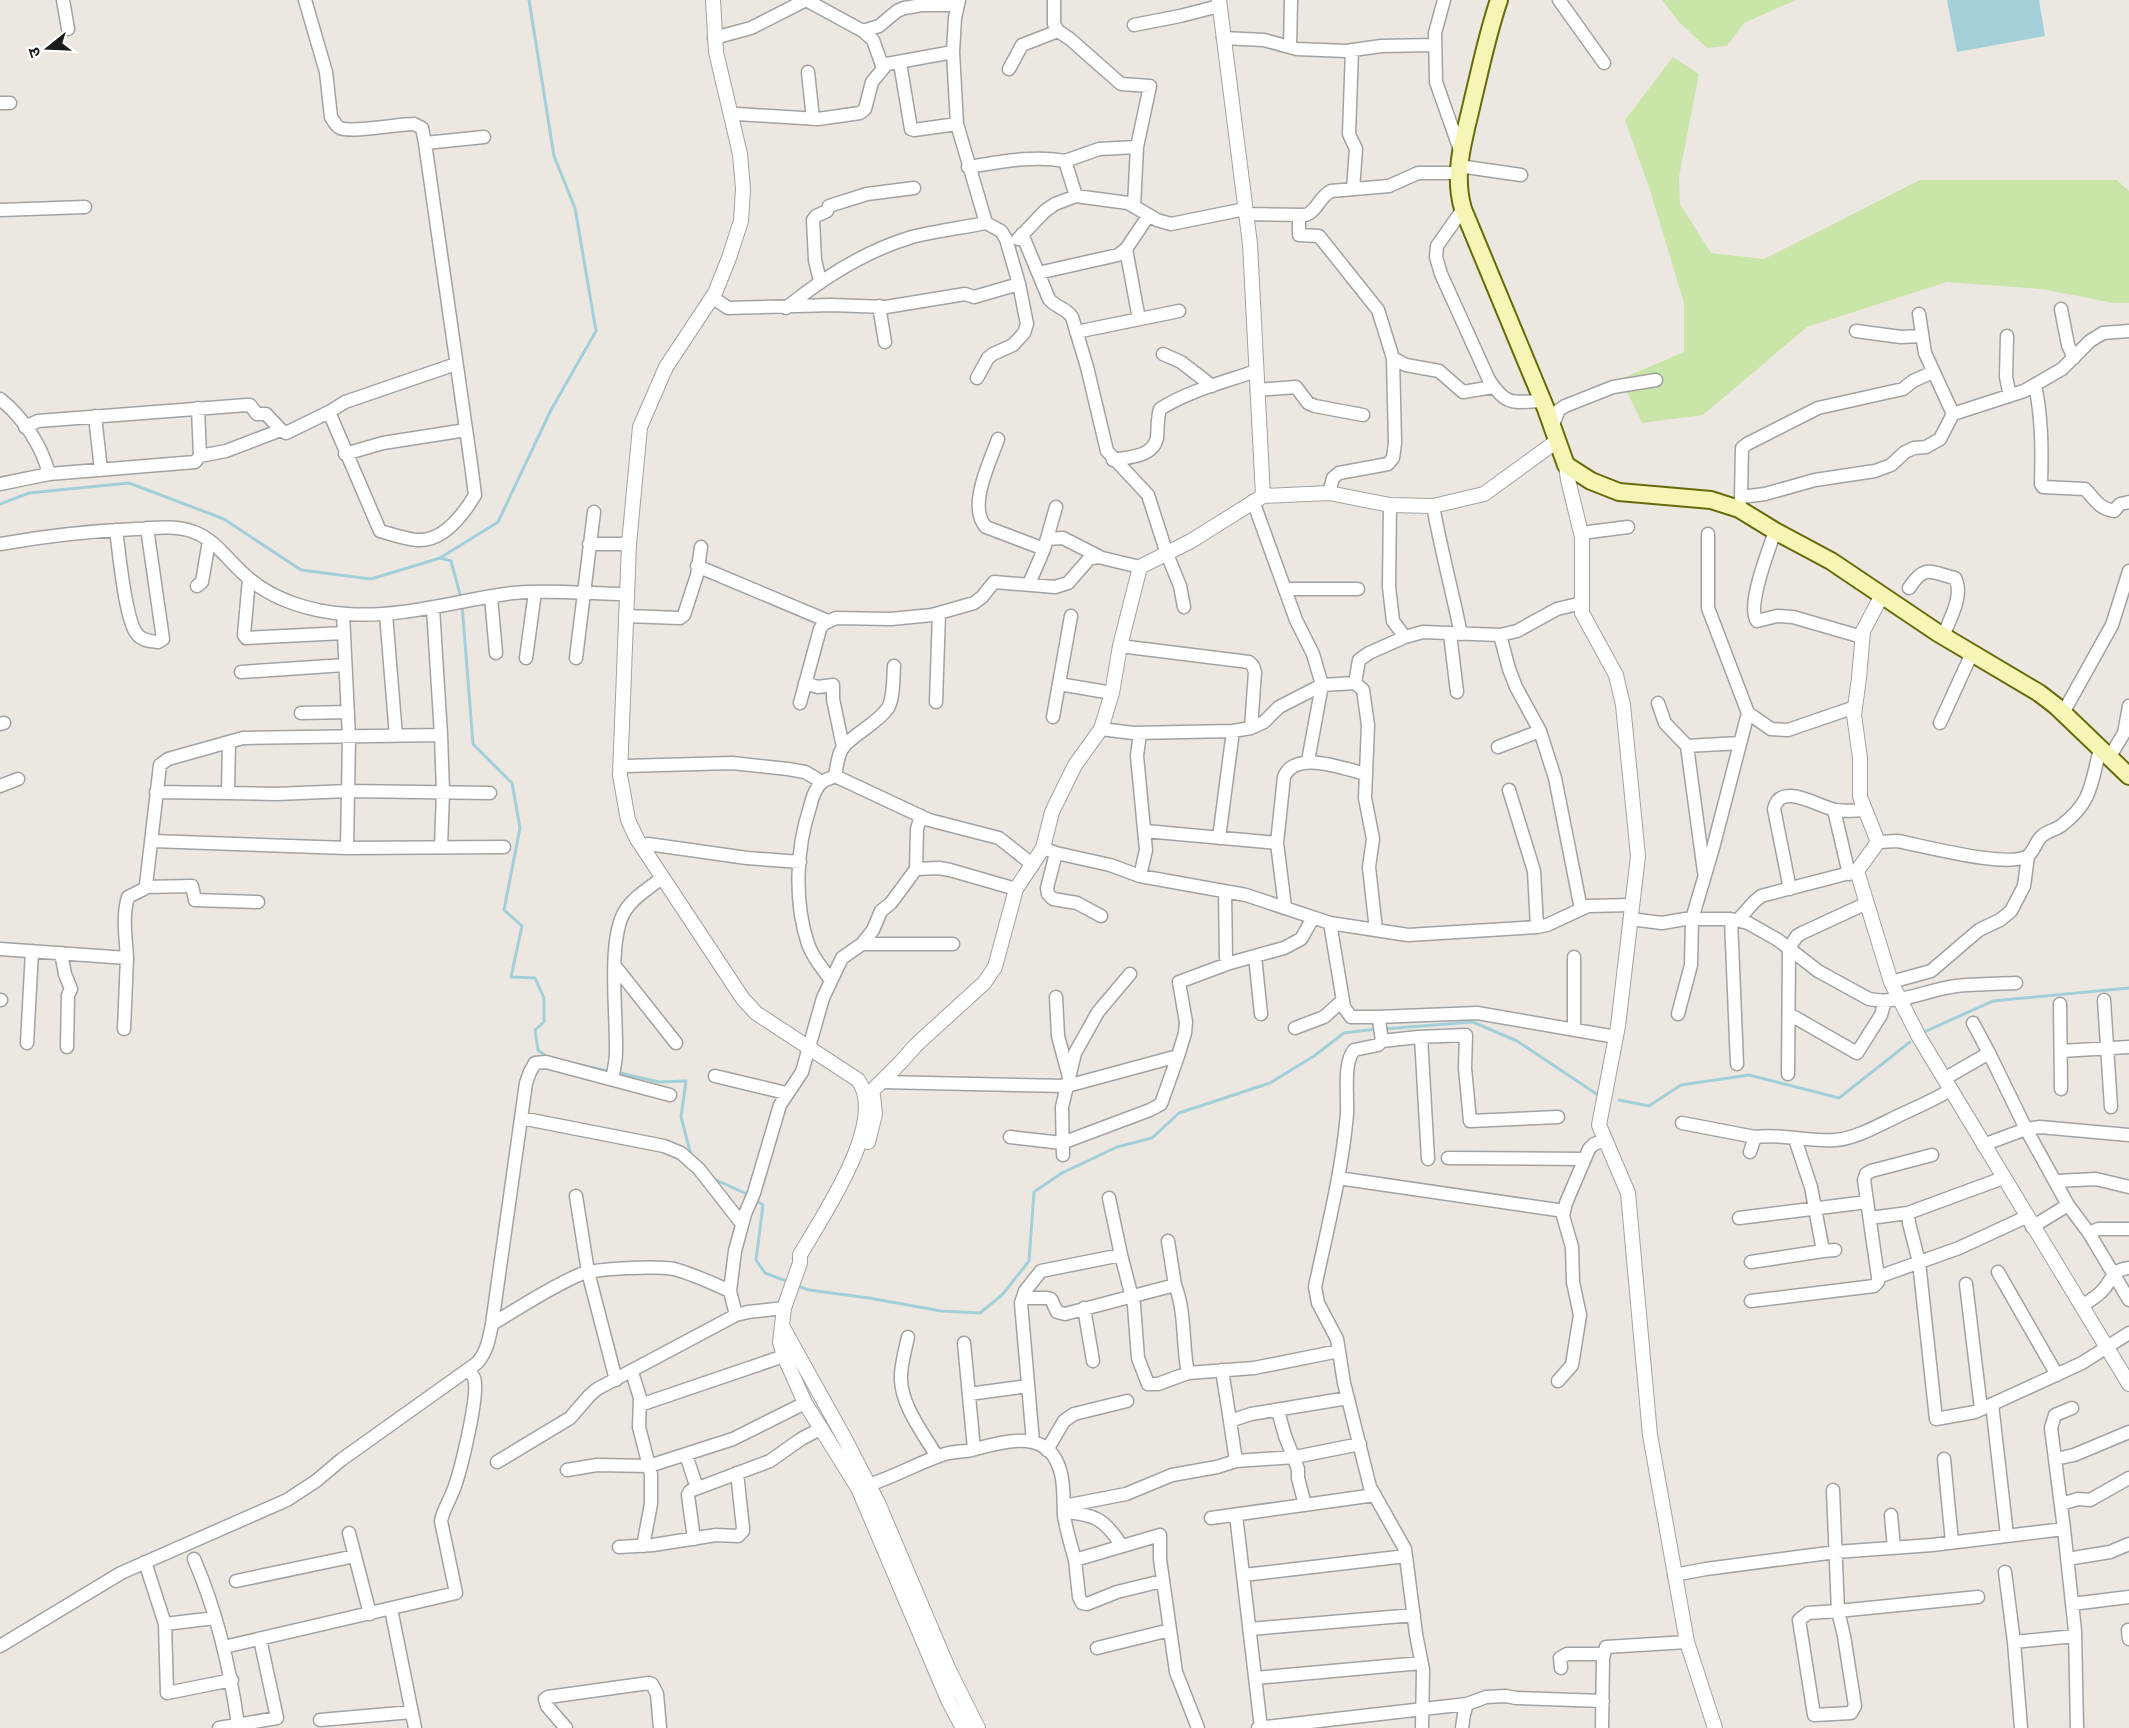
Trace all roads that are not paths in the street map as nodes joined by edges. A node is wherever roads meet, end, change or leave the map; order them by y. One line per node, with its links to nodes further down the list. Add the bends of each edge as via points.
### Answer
1 (63, 0): 14 (street)
2 (305, 0): 32 (street, via 326,72 334,122 340,128 354,129 414,124 422,128)
3 (713, 0): 17 (street)
4 (719, 0): 17 (street)
5 (806, 0): 15 (street); 17 (street, via 768,21)
6 (1054, 0): 16 (street, via 1054,24)
7 (1291, 0): 20 (street)
8 (1444, 0): 19 (street)
9 (1499, 0): 35 (main road)
10 (1559, 0): 24 (street)
11 (958, 3): 15 (street, via 904,8 879,26); 22 (street)
12 (1219, 3): 13 (street); 18 (street)
13 (1134, 25)
14 (68, 29)
15 (863, 30): 25 (street, via 873,40)
16 (1058, 31): 26 (street, via 1022,45); 33 (street, via 1121,84 1150,86)
17 (717, 37): 28 (street); 55 (street, via 718,66 740,154 743,189 741,220)
18 (1223, 38): 20 (street, via 1264,40); 45 (street)
19 (1435, 45): 21 (street); 35 (street, via 1436,82)
20 (1290, 47): 21 (street)
21 (1352, 50): 39 (street, via 1349,134 1356,149)
22 (953, 51): 23 (street); 30 (street)
23 (900, 63): 25 (street); 30 (street, via 911,129)
24 (1604, 63)
25 (883, 68): 29 (street, via 872,82 865,109 860,113)
26 (1009, 69)
27 (808, 72): 29 (street)
28 (737, 114): 29 (street); 55 (street, via 746,153 747,222 735,260)
29 (813, 119)
30 (957, 124): 36 (street)
31 (484, 137): 32 (street)
32 (425, 143): 71 (street)
33 (1137, 147): 34 (street, via 1099,149); 41 (street)
34 (1065, 160): 36 (street, via 1007,160); 40 (street)
35 (1460, 163): 37 (street); 39 (street, via 1418,173 1389,186); 43 (main road)
36 (968, 167): 48 (street)
37 (1521, 175)
38 (914, 188): 53 (street, via 867,194 829,206 827,212 816,216 814,260)
39 (1353, 189): 47 (street, via 1331,191 1311,213)
40 (1076, 196): 41 (street); 49 (street, via 1055,204)
41 (1134, 206): 46 (street)
42 (86, 207): 44 (street)
43 (1463, 209): 78 (street, via 1437,246 1436,257); 82 (main road)
44 (0, 210)
45 (1245, 212): 46 (street, via 1171,224); 47 (street); 72 (street)
46 (1149, 215): 51 (street)
47 (1299, 215): 69 (street, via 1299,235 1319,236 1378,310)
48 (986, 223): 50 (street, via 1001,231); 53 (street, via 892,244)
49 (1022, 234): 50 (street); 52 (street)
50 (1009, 248): 54 (street)
51 (1126, 249): 52 (street, via 1118,255); 61 (street)
52 (1038, 273): 64 (street, via 1049,299 1072,316)
53 (820, 281): 57 (street)
54 (1019, 284): 56 (street, via 974,297 964,294); 74 (street, via 1027,317 1024,333 1013,345 993,354)
55 (715, 299): 57 (street, via 728,308); 117 (street, via 666,367 640,427); 142 (street, via 671,370 646,428)
56 (879, 306): 57 (street); 67 (street)
57 (786, 308)
58 (2061, 309): 70 (street)
59 (1179, 310): 61 (street)
60 (1919, 314): 65 (street)
61 (1139, 319): 64 (street)
62 (1856, 331): 65 (street)
63 (2129, 331): 70 (street, via 2103,333)
64 (1076, 332): 95 (street, via 1107,451)
65 (1921, 336): 73 (street)
66 (2007, 336): 80 (street, via 2006,377)
67 (885, 342)
68 (1163, 354): 77 (street, via 1181,362)
69 (1393, 358): 78 (street, via 1406,365 1439,371 1463,392); 100 (street, via 1393,458 1388,464 1339,472)
70 (2074, 358): 76 (street)
71 (456, 364): 84 (street, via 345,402); 90 (street)
72 (1256, 371): 77 (street); 79 (street)
73 (1933, 372): 85 (street); 103 (street, via 1903,389 1818,408 1747,444 1742,448)
74 (977, 378)
75 (1656, 380): 91 (street, via 1613,387 1565,406 1559,410)
76 (2035, 385): 80 (street); 102 (street, via 2043,488 2085,489 2106,509 2114,510)
77 (1212, 386): 95 (street, via 1160,409 1156,438 1147,453)
78 (1493, 387): 82 (street, via 1506,400)
79 (1257, 390): 86 (street, via 1296,387 1315,406); 101 (street)
80 (2010, 396): 85 (street)
81 (0, 399): 88 (street, via 14,410)
82 (1542, 400): 91 (main road)
83 (198, 408): 87 (street); 89 (street, via 250,405 257,414 266,414); 94 (street)
84 (329, 412): 89 (street, via 291,431); 93 (street)
85 (1953, 414): 103 (street, via 1940,440 1914,448 1891,465 1815,480)
86 (1363, 415)
87 (95, 416): 88 (street, via 38,421); 97 (street)
88 (25, 427): 98 (street, via 44,456)
89 (281, 430): 94 (street, via 226,451)
90 (466, 430): 93 (street, via 383,443); 93 (street, via 475,495 453,525 429,539 380,531)
91 (1555, 434): 96 (main road); 105 (street, via 1484,494)
92 (998, 440): 118 (street, via 979,497 982,522 986,527)
93 (345, 454)
94 (200, 456): 97 (street, via 189,463)
95 (1113, 460): 120 (street, via 1148,495)
96 (1566, 465): 103 (main road, via 1591,482 1619,492); 112 (street)
97 (101, 470): 98 (street)
98 (49, 474): 99 (street)
99 (0, 484)
100 (1329, 493): 101 (street); 104 (street)
101 (1258, 498): 120 (street); 129 (street)
102 (2129, 502)
103 (1740, 503): 111 (main road)
104 (1390, 505): 105 (street); 149 (street, via 1389,587 1393,621)
105 (1433, 506): 146 (street, via 1451,584)
106 (1056, 507): 118 (street)
107 (594, 513): 116 (street)
108 (1628, 527): 112 (street)
109 (147, 528): 110 (street); 110 (street, via 163,639 159,642 144,640 133,627); 114 (street, via 179,528 196,532)
110 (116, 530): 115 (street)
111 (1775, 531): 134 (main road, via 1831,561); 150 (street, via 1755,598 1754,618 1757,621 1793,617)
112 (1581, 533): 136 (street)
113 (1708, 534): 172 (street, via 1708,608)
114 (209, 541): 125 (street); 127 (street, via 202,582)
115 (0, 544)
116 (589, 544): 117 (street); 132 (street)
117 (629, 544): 133 (street)
118 (1046, 544): 121 (street, via 1063,538); 126 (street)
119 (701, 547): 122 (street)
120 (1167, 554): 123 (street); 137 (street)
121 (1100, 557): 123 (street); 126 (street, via 1089,559 1068,583 1055,587)
122 (697, 566): 142 (street, via 680,618); 144 (street)
123 (1140, 567): 151 (street)
124 (2129, 571): 173 (street, via 2112,625)
125 (249, 579): 140 (street, via 289,602); 145 (street, via 246,638)
126 (1029, 584): 139 (street, via 994,582 974,603)
127 (197, 586)
128 (1909, 588): 148 (street, via 1918,574 1926,571 1955,578 1955,606)
129 (1286, 589): 130 (street); 162 (street)
130 (1358, 589)
131 (535, 592): 132 (street); 135 (street); 154 (street)
132 (583, 594): 133 (street); 155 (street)
133 (627, 594): 142 (street)
134 (1882, 596): 148 (main road); 150 (street)
135 (490, 597): 138 (street); 152 (street)
136 (1582, 603): 147 (street, via 1557,609 1526,628); 233 (street, via 1582,613 1616,675 1623,705 1638,856)
137 (1184, 607)
138 (433, 608): 141 (street); 181 (street)
139 (939, 613): 144 (street); 165 (street)
140 (343, 614): 141 (street); 145 (street)
141 (386, 614): 182 (street)
142 (629, 616): 191 (street); 224 (street, via 620,774 628,820)
143 (1071, 616): 161 (street)
144 (828, 621): 159 (street, via 820,629)
145 (344, 633): 156 (street)
146 (1455, 634): 147 (street); 149 (street, via 1424,632); 163 (street)
147 (1500, 635): 179 (street, via 1516,687)
148 (1943, 636): 153 (main road)
149 (1405, 637): 160 (street, via 1359,660)
150 (1862, 637): 169 (street)
151 (1120, 646): 164 (street); 176 (street, via 1249,662 1254,672)
152 (496, 653)
153 (1972, 653): 173 (main road, via 2039,693); 175 (street)
154 (526, 658)
155 (576, 658)
156 (345, 665): 158 (street); 170 (street)
157 (894, 666): 187 (street, via 889,707 872,726)
158 (241, 672)
159 (805, 683): 166 (street); 187 (street, via 818,687 833,685)
160 (1355, 683): 162 (street); 192 (street, via 1363,690 1368,725)
161 (1059, 684): 164 (street); 174 (street)
162 (1322, 685): 176 (street, via 1292,699); 190 (street)
163 (1457, 692)
164 (1112, 693): 177 (street)
165 (936, 702)
166 (800, 703)
167 (1658, 703): 186 (street, via 1665,723)
168 (2129, 706): 189 (street, via 2124,733)
169 (1855, 707): 172 (street, via 1788,730 1771,729); 205 (street, via 1860,796)
170 (348, 712): 171 (street); 183 (street)
171 (301, 713)
172 (1748, 713): 185 (street)
173 (2063, 713): 189 (main road)
174 (1053, 717)
175 (1940, 723)
176 (1251, 728): 178 (street)
177 (1101, 729): 180 (street); 216 (street, via 1075,765 1052,812)
178 (1233, 731): 180 (street); 208 (street)
179 (1540, 731): 188 (street); 232 (street, via 1555,778)
180 (1140, 733): 207 (street, via 1137,756)
181 (441, 735): 182 (street); 201 (street)
182 (396, 736): 183 (street)
183 (349, 737): 184 (street, via 243,738); 199 (street)
184 (230, 742): 200 (street, via 168,759 160,765); 202 (street)
185 (1740, 743): 186 (street); 223 (street)
186 (1687, 746): 223 (street)
187 (843, 747): 193 (street)
188 (1498, 747)
189 (2104, 754): 194 (main road); 217 (street, via 2086,801 2060,827 2042,836)
190 (1308, 761): 192 (street); 211 (street, via 1290,767 1284,777)
191 (626, 766): 196 (street, via 732,763 805,772); 212 (street, via 634,818)
192 (1366, 774): 240 (street)
193 (835, 776): 196 (street); 206 (street)
194 (2129, 776)
195 (18, 778): 197 (street)
196 (822, 782): 218 (street, via 802,834)
197 (0, 786)
198 (1509, 790): 239 (street, via 1534,871)
199 (348, 791): 201 (street); 202 (street); 215 (street)
200 (156, 792): 202 (street); 209 (street)
201 (442, 792): 203 (street); 213 (street)
202 (228, 793)
203 (490, 793)
204 (1834, 810): 205 (street); 221 (street); 227 (street, via 1796,796 1776,802 1774,809)
205 (1865, 810): 210 (street)
206 (921, 816): 219 (street, via 999,838); 220 (street)
207 (1145, 831): 208 (street); 222 (street, via 1146,850)
208 (1219, 838): 211 (street)
209 (153, 841): 215 (street); 225 (street)
210 (1878, 842): 217 (street, via 1894,841 2002,860); 221 (street)
211 (1277, 843): 231 (street)
212 (648, 844): 218 (street); 273 (street, via 748,995)
213 (441, 847): 214 (street); 215 (street)
214 (504, 847)
215 (347, 848)
216 (1050, 851): 219 (street); 222 (street); 234 (street, via 1048,894 1053,900 1077,903)
217 (2028, 856): 254 (street, via 2024,886 2012,911 1979,930 1931,971)
218 (800, 862): 253 (street, via 801,914 808,943)
219 (1033, 865): 226 (street)
220 (916, 869): 226 (street, via 950,870); 241 (street, via 881,911)
221 (1853, 873): 227 (street); 230 (street)
222 (1140, 876): 228 (street)
223 (1705, 876): 236 (street)
224 (663, 877): 251 (street, via 625,910 617,937); 273 (street, via 743,999 756,1013)
225 (145, 887): 229 (street, via 192,886 195,900); 249 (street, via 128,897 126,904)
226 (1016, 889): 287 (street, via 995,967 984,983)
227 (1790, 889): 237 (street, via 1761,896)
228 (1225, 892): 231 (street); 250 (street, via 1226,958)
229 (258, 902)
230 (1867, 903): 243 (street, via 1802,933); 254 (street)
231 (1285, 907): 235 (street)
232 (1581, 909): 233 (street, via 1608,904); 239 (street)
233 (1631, 912): 236 (street, via 1662,924); 270 (street)
234 (1101, 916)
235 (1313, 918): 238 (street); 247 (street, via 1301,939)
236 (1692, 919): 237 (street); 262 (street, via 1691,965)
237 (1735, 919): 243 (street); 280 (street)
238 (1330, 923): 240 (street); 257 (street)
239 (1537, 927): 240 (street, via 1408,935)
240 (1376, 930)
241 (862, 944): 242 (street); 253 (street, via 842,958)
242 (953, 944)
243 (1789, 948): 259 (street, via 1818,971 1869,999); 263 (street)
244 (0, 949): 245 (street)
245 (32, 951): 246 (street); 271 (street)
246 (61, 953): 249 (street); 274 (street, via 71,989)
247 (1255, 956): 250 (street); 261 (street)
248 (1574, 957): 268 (street)
249 (128, 958): 266 (street)
250 (1230, 963): 279 (street, via 1179,982 1186,1022)
251 (615, 966): 272 (street); 283 (street, via 616,1053)
252 (1130, 974): 284 (street, via 1098,1011 1075,1053)
253 (830, 979): 273 (street)
254 (1891, 982): 259 (street)
255 (2016, 983): 259 (street, via 1955,986)
256 (1056, 997): 284 (street, via 1058,1036)
257 (1343, 1000): 265 (street, via 1324,1017); 267 (street, via 1347,1014)
258 (2104, 1000): 276 (street)
259 (1892, 1001): 263 (street, via 1857,1053); 285 (street)
260 (2060, 1004): 277 (street)
261 (1261, 1014)
262 (1678, 1014)
263 (1789, 1014): 281 (street)
264 (1973, 1023): 278 (street)
265 (1295, 1028)
266 (124, 1029)
267 (1380, 1030): 268 (street, via 1477,1013); 269 (street); 307 (street, via 1378,1045 1354,1050 1348,1061 1347,1114)
268 (1574, 1030): 270 (street)
269 (1421, 1037): 291 (street, via 1466,1035 1470,1121); 305 (street)
270 (1616, 1037): 299 (street, via 1599,1125)
271 (27, 1043)
272 (676, 1043)
273 (809, 1043): 287 (street, via 864,1088); 288 (street, via 802,1072)
274 (67, 1047)
275 (2129, 1047): 276 (street)
276 (2108, 1048): 277 (street); 290 (street)
277 (2061, 1051): 286 (street)
278 (1989, 1053): 285 (street); 294 (street)
279 (1178, 1056): 284 (street); 301 (street, via 1161,1104)
280 (1737, 1064)
281 (1788, 1074)
282 (715, 1076): 288 (street)
283 (612, 1080): 289 (street); 292 (street, via 546,1062 535,1063 526,1083)
284 (1068, 1081): 287 (street); 301 (street, via 1062,1107)
285 (1947, 1084): 298 (street, via 1929,1103 1878,1126 1838,1140); 300 (street)
286 (2061, 1089)
287 (873, 1090): 339 (street, via 852,1164 800,1255)
288 (786, 1094): 320 (street)
289 (670, 1095)
290 (2111, 1107)
291 (1558, 1117)
292 (521, 1118): 320 (street, via 664,1146 681,1153); 344 (street)
293 (1682, 1124): 297 (street)
294 (2026, 1129): 295 (street); 300 (street); 309 (street)
295 (2129, 1135)
296 (1011, 1137): 301 (street)
297 (1755, 1137): 298 (street); 302 (street)
298 (1795, 1139): 315 (street)
299 (1606, 1140): 306 (street, via 1594,1144); 417 (street, via 1628,1193 1650,1435)
300 (1983, 1145): 308 (street)
301 (1062, 1149)
302 (1750, 1152)
303 (1932, 1155): 313 (street, via 1871,1170 1864,1180)
304 (1448, 1158): 306 (street)
305 (1428, 1159)
306 (1585, 1159): 316 (street)
307 (1338, 1178): 316 (street); 350 (street, via 1315,1287)
308 (2003, 1178): 317 (street); 321 (street)
309 (2056, 1181): 310 (street, via 2096,1179); 314 (street)
310 (2129, 1187)
311 (576, 1196): 329 (street)
312 (1110, 1198): 325 (street)
313 (1867, 1202): 315 (street); 319 (street)
314 (2068, 1205): 321 (street); 323 (street)
315 (1815, 1207): 318 (street); 326 (street, via 1829,1251)
316 (1564, 1211): 359 (street, via 1580,1315 1572,1365)
317 (1908, 1214): 319 (street); 327 (street)
318 (1739, 1218)
319 (1870, 1218): 332 (street)
320 (744, 1219): 335 (street)
321 (2029, 1222): 327 (street); 341 (street)
322 (2129, 1229): 323 (street, via 2098,1229)
323 (2089, 1233): 331 (street)
324 (1168, 1241): 334 (street)
325 (1121, 1255): 336 (street); 337 (street, via 1041,1271 1024,1291)
326 (1751, 1262)
327 (1919, 1262): 332 (street); 367 (street, via 1936,1419)
328 (2129, 1268): 331 (street)
329 (588, 1272): 335 (street, via 671,1269); 344 (street); 358 (street)
330 (1998, 1272): 357 (street)
331 (2113, 1274): 338 (street); 341 (street, via 2102,1292)
332 (1878, 1277): 340 (street, via 1874,1286)
333 (1966, 1284): 367 (street)
334 (1175, 1285): 336 (street); 356 (street)
335 (730, 1291): 343 (street)
336 (1131, 1295): 342 (street); 356 (street, via 1138,1358 1148,1384)
337 (1023, 1298): 342 (street, via 1051,1299 1060,1314); 361 (street)
338 (2129, 1300)
339 (787, 1301): 343 (street); 345 (street)
340 (1751, 1301)
341 (2081, 1306): 349 (street)
342 (1084, 1308): 352 (street)
343 (736, 1315): 355 (street)
344 (492, 1324): 353 (street, via 483,1357)
345 (782, 1326): 351 (street, via 780,1342); 388 (street)
346 (2129, 1333): 349 (street)
347 (908, 1337): 378 (street, via 900,1378 903,1392)
348 (964, 1343): 362 (street)
349 (2106, 1347): 357 (street); 360 (street)
350 (1339, 1351): 354 (street, via 1254,1368); 363 (street)
351 (784, 1356): 365 (street); 366 (street)
352 (1093, 1361)
353 (468, 1370): 414 (street, via 287,1500); 423 (street, via 474,1378 474,1393 464,1452 441,1521 456,1593)
354 (1222, 1370): 356 (street); 370 (street)
355 (632, 1372): 358 (street); 366 (street)
356 (1188, 1373)
357 (2057, 1375): 367 (street)
358 (616, 1380): 383 (street, via 590,1395 570,1418)
359 (1558, 1381)
360 (2129, 1384)
361 (1028, 1386): 362 (street); 373 (street)
362 (969, 1394): 375 (street)
363 (1348, 1398): 369 (street); 374 (street)
364 (1127, 1401): 376 (street, via 1074,1414 1064,1421)
365 (805, 1403): 371 (street); 377 (street, via 733,1439)
366 (640, 1405): 384 (street, via 639,1427)
367 (1987, 1407): 400 (street)
368 (2072, 1408): 381 (street, via 2055,1415 2051,1428)
369 (1278, 1411): 370 (street); 379 (street)
370 (1230, 1421): 382 (street)
371 (822, 1428): 386 (street, via 770,1461); 453 (street, via 858,1488)
372 (2129, 1432): 381 (street)
373 (1033, 1442): 375 (street, via 1007,1441); 376 (street)
374 (1360, 1444): 379 (street); 391 (street)
375 (974, 1449): 378 (street)
376 (1047, 1450): 394 (street, via 1056,1460)
377 (686, 1455): 384 (street); 389 (street)
378 (938, 1457): 388 (street)
379 (1295, 1457): 382 (street); 393 (street)
380 (1944, 1459): 402 (street)
381 (2055, 1459): 392 (street)
382 (1236, 1461): 394 (street, via 1172,1475 1126,1494)
383 (497, 1462)
384 (649, 1466): 385 (street, via 597,1465); 405 (street, via 651,1504)
385 (567, 1470)
386 (737, 1473): 389 (street); 401 (street, via 743,1531 738,1536)
387 (2129, 1478): 392 (street, via 2090,1500)
388 (868, 1485): 454 (street)
389 (697, 1488): 401 (street, via 688,1495)
390 (1833, 1490): 408 (street)
391 (1375, 1495): 393 (street); 410 (street)
392 (2061, 1504): 398 (street)
393 (1305, 1505): 395 (street)
394 (1064, 1509): 404 (street, via 1102,1521); 413 (street)
395 (1236, 1515): 397 (street); 416 (street)
396 (1891, 1515): 407 (street)
397 (1211, 1518)
398 (2064, 1529): 400 (street); 412 (street)
399 (349, 1533): 409 (street)
400 (2007, 1535): 402 (street)
401 (694, 1539): 405 (street)
402 (1953, 1542): 407 (street)
403 (2129, 1544): 412 (street, via 2110,1552)
404 (1121, 1545): 413 (street); 419 (street, via 1160,1535)
405 (643, 1546): 406 (street)
406 (619, 1547)
407 (1894, 1548): 408 (street)
408 (1836, 1552): 417 (street); 424 (street)
409 (355, 1556): 418 (street); 425 (street)
410 (1406, 1556): 416 (street); 426 (street)
411 (194, 1559): 427 (street)
412 (2067, 1559): 422 (street)
413 (1075, 1560): 419 (street, via 1082,1603)
414 (145, 1562): 428 (street); 435 (street)
415 (2006, 1572): 434 (street)
416 (1244, 1575): 429 (street)
417 (1674, 1575): 433 (street)
418 (236, 1581)
419 (1162, 1581): 430 (street)
420 (2129, 1597): 422 (street)
421 (1978, 1598): 424 (street)
422 (2072, 1604): 431 (street)
423 (391, 1609): 425 (street); 446 (street)
424 (1838, 1611): 424 (street, via 1808,1613 1799,1620 1814,1715 1851,1713 1855,1706)
425 (370, 1614): 432 (street)
426 (1414, 1615): 429 (street); 439 (street)
427 (215, 1618): 428 (street); 436 (street)
428 (165, 1624): 442 (street, via 167,1693)
429 (1250, 1629): 441 (street)
430 (1170, 1630): 437 (street); 455 (street, via 1176,1672)
431 (2075, 1636): 434 (street); 462 (street)
432 (260, 1639): 436 (street); 448 (street, via 277,1718)
433 (1687, 1642): 438 (street, via 1606,1647); 460 (street)
434 (2014, 1642): 461 (street)
435 (0, 1646)
436 (224, 1647): 442 (street)
437 (1097, 1648)
438 (1604, 1654): 440 (street, via 1567,1654 1560,1658); 443 (street)
439 (1421, 1663): 441 (street); 445 (street)
440 (1561, 1668)
441 (1255, 1678): 456 (street)
442 (232, 1680): 448 (street)
443 (1603, 1701): 444 (street, via 1506,1696 1486,1697); 459 (street)
444 (1467, 1704): 445 (street); 458 (street)
445 (1424, 1710): 456 (street); 457 (street)
446 (412, 1712): 447 (street); 450 (street)
447 (320, 1720)
448 (238, 1725): 449 (street)
449 (219, 1728)
450 (415, 1728)
451 (566, 1728): 452 (street, via 547,1706 548,1697 649,1683 657,1695)
452 (660, 1728)
453 (963, 1728)
454 (978, 1728)
455 (1198, 1728)
456 (1259, 1728)
457 (1422, 1728)
458 (1462, 1728)
459 (1602, 1728)
460 (1715, 1728)
461 (2021, 1728)
462 (2077, 1728)

